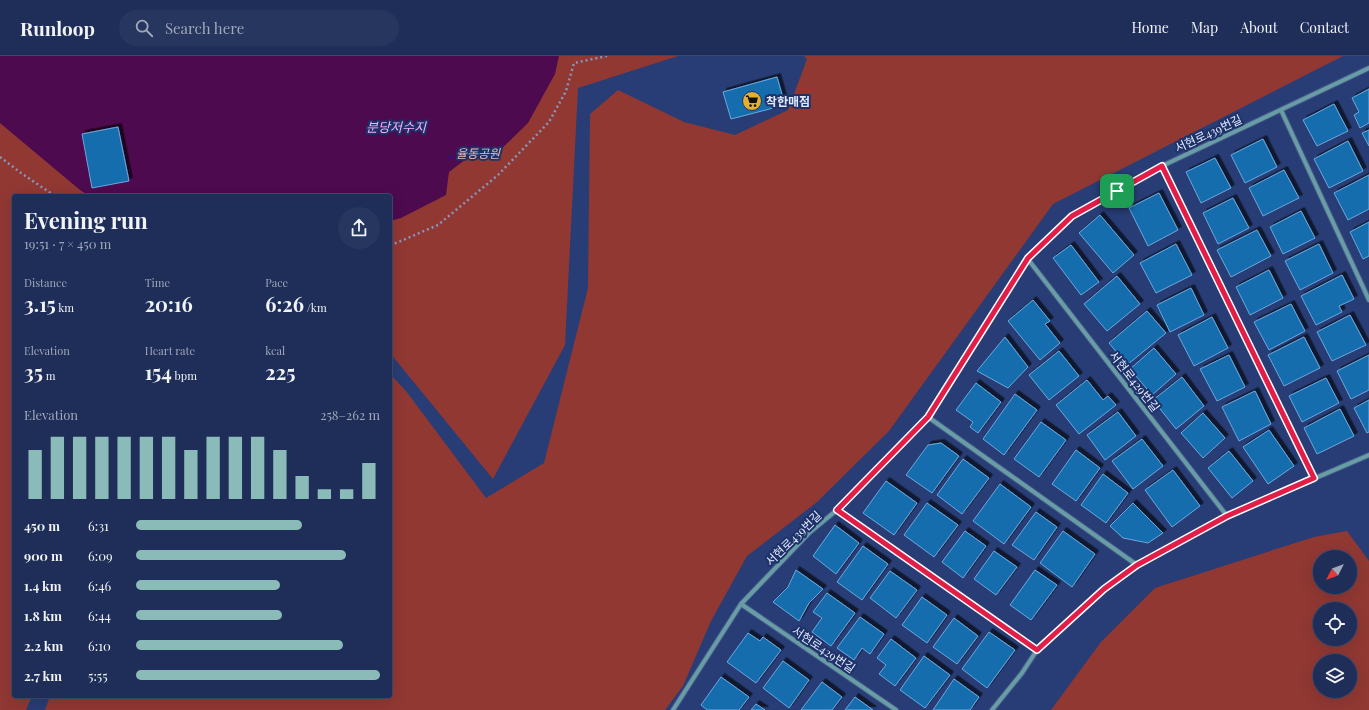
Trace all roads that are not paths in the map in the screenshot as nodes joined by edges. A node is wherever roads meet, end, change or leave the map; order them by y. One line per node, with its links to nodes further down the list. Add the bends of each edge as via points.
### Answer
1 (1369, 68): 2 (street, 서현로439번길)
2 (1281, 110): 3 (street, 서현로439번길); 5 (street)
3 (1162, 166): 4 (street, 서현로439번길, via 1072,216); 8 (street)
4 (1028, 258): 6 (street, 서현로439번길); 10 (street, 서현로429번길)
5 (1369, 300)
6 (928, 417): 9 (street, 서현로439번길); 11 (street)
7 (1369, 455): 8 (street)
8 (1314, 478): 10 (street)
9 (837, 510): 12 (street, 서현로439번길, via 809,533); 13 (street)
10 (1227, 516): 11 (street)
11 (1137, 565): 13 (street, via 1104,589)
12 (741, 604): 14 (street, 서현로439번길); 15 (street, 서현로429번길)
13 (1037, 650): 16 (street)
14 (673, 710)
15 (896, 710)
16 (992, 710)

